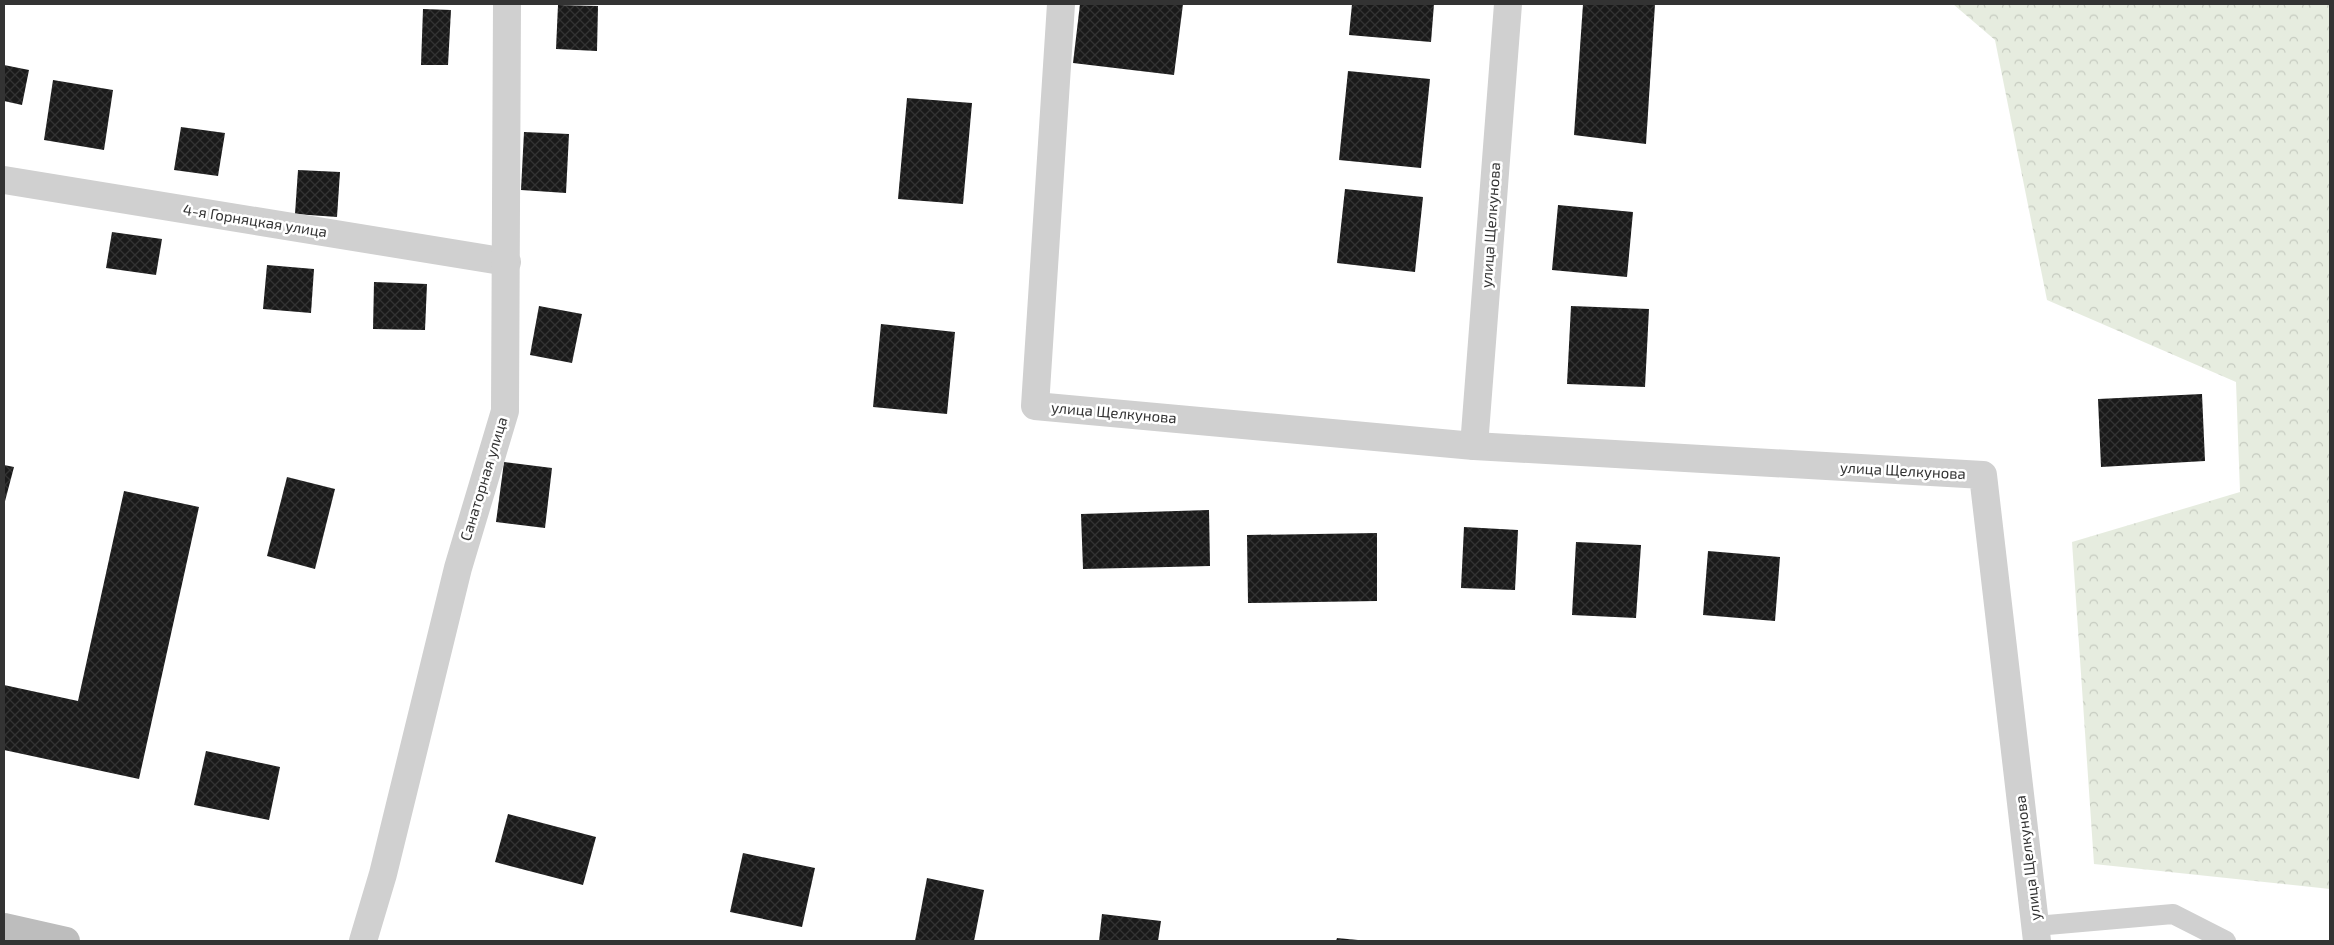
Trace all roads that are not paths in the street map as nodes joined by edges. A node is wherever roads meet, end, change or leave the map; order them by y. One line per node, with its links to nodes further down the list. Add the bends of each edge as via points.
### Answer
1 (507, 4): 5 (street, Санаторная улица)
2 (1061, 4): 6 (street, улица Щелкунова, via 1034,406)
3 (1508, 4): 6 (street, улица Щелкунова)
4 (4, 180): 5 (street, 4-я Горняцкая улица)
5 (507, 262): 10 (street, Санаторная улица, via 505,411 458,568 383,874)
6 (1474, 446): 8 (street, улица Щелкунова, via 1982,475)
7 (4, 927): 9 (main road)
8 (2036, 934): 11 (lane, via 2174,914)
9 (66, 941)
10 (363, 941)
11 (2226, 941)

